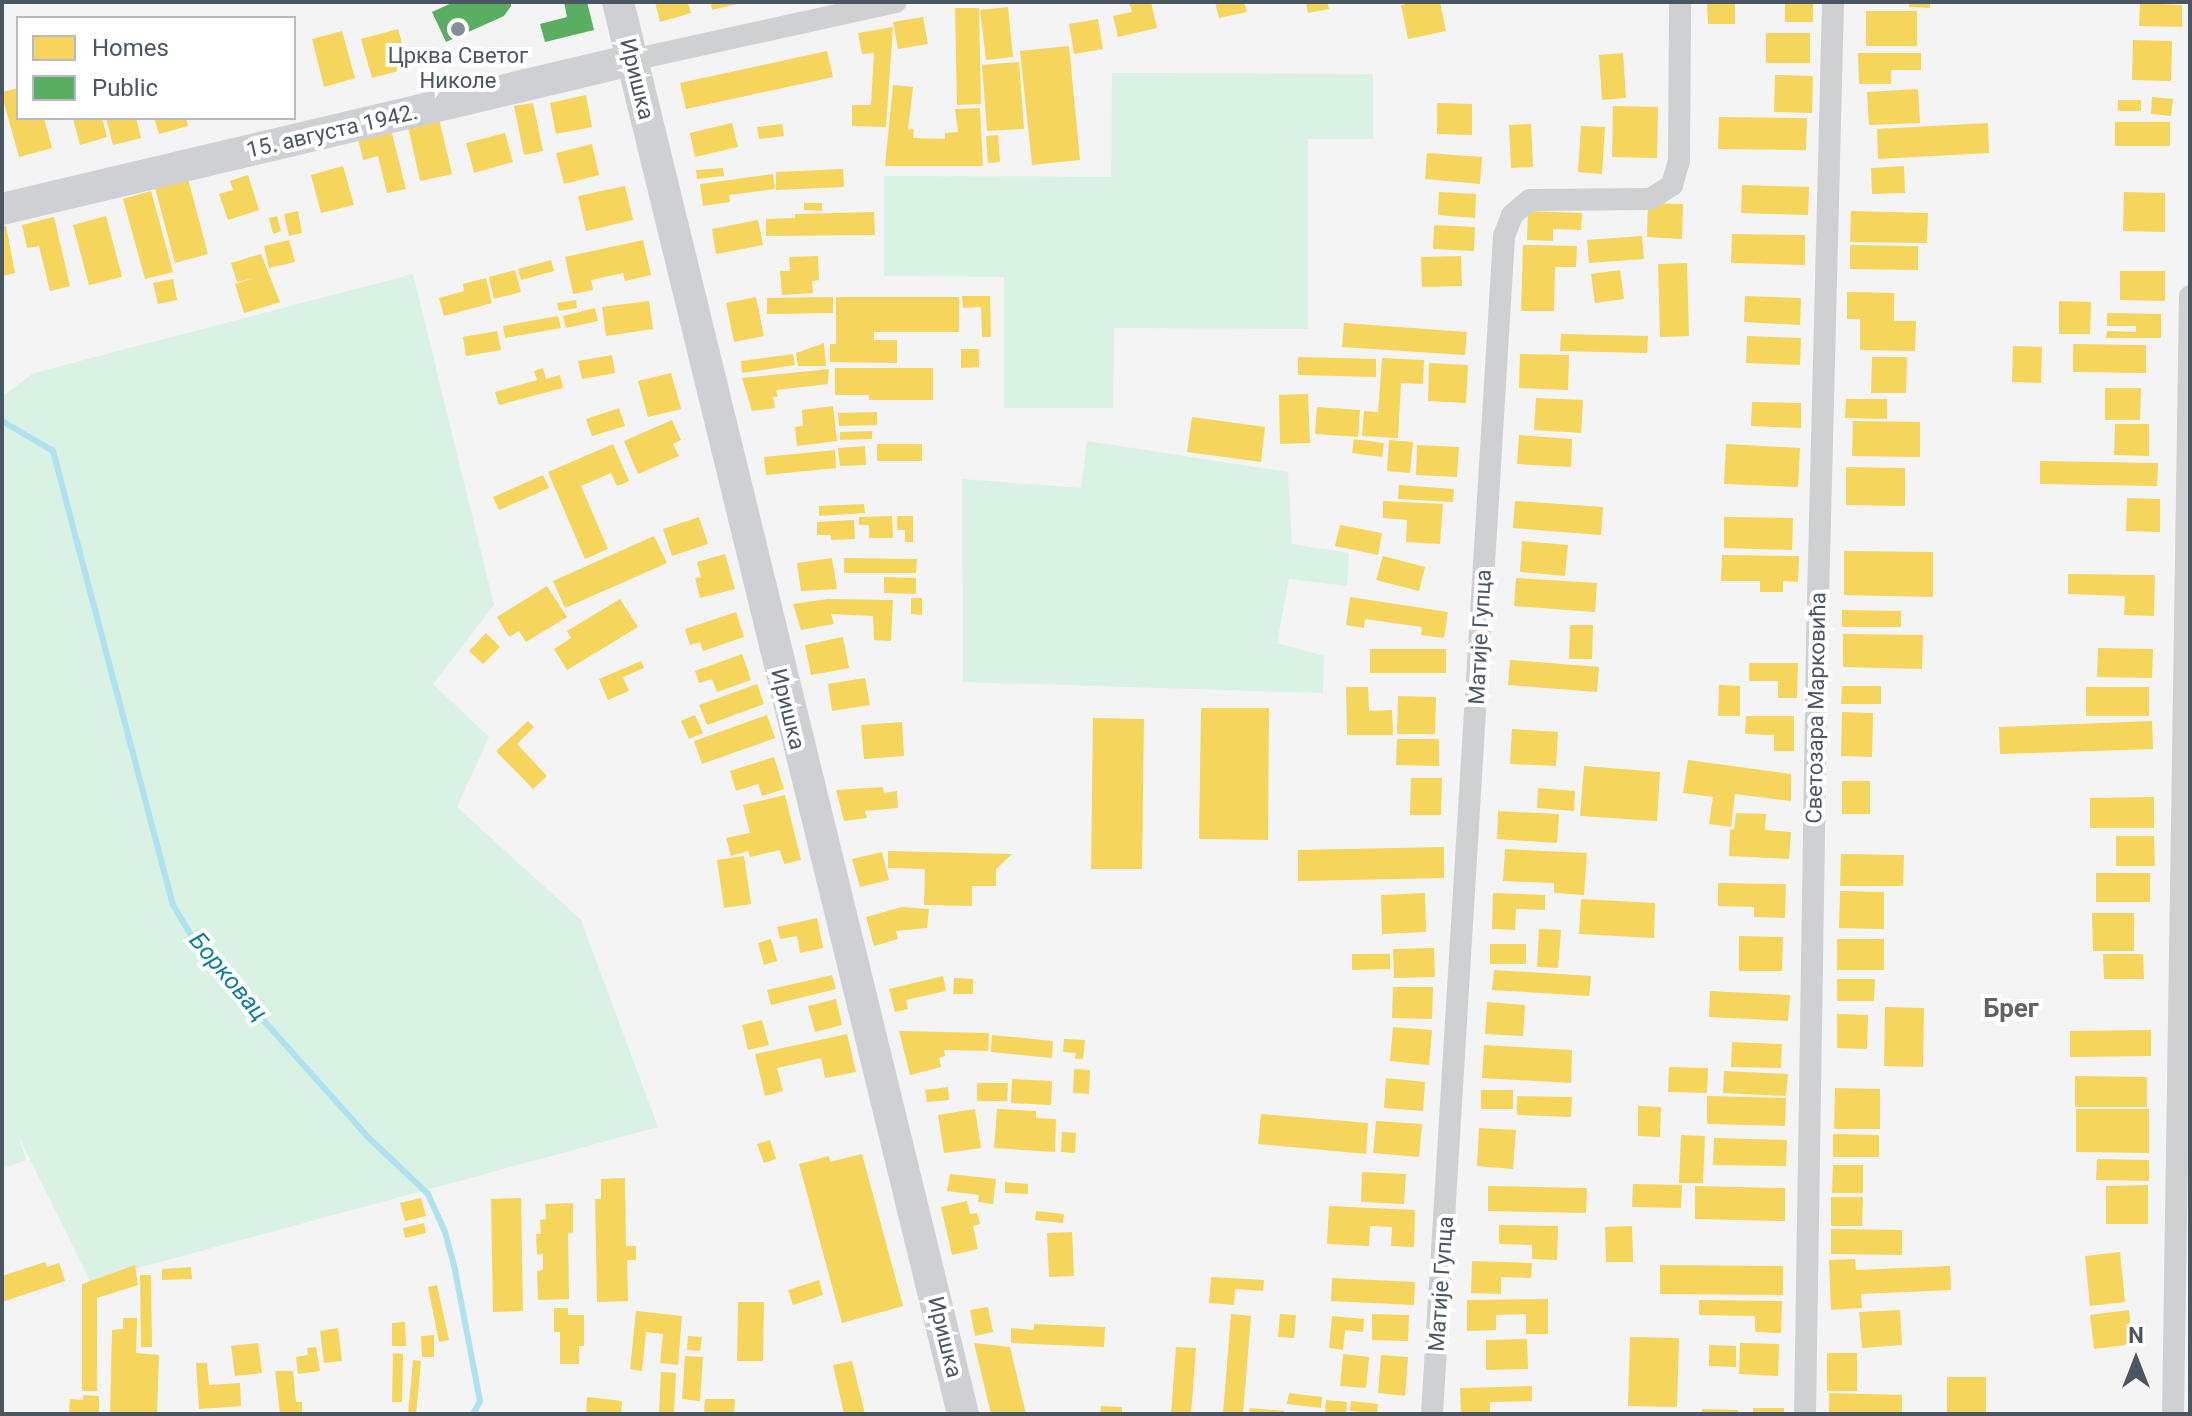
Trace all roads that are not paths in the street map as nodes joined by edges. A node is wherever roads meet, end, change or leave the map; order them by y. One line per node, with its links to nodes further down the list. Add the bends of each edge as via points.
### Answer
1 (618, 2): 5 (street, Иришка)
2 (896, 2): 5 (street, 15. августа 1942.)
3 (1680, 2): 9 (street, Матије Гупца, via 1679,160 1672,185 1650,199 1530,200 1512,215 1504,236)
4 (1833, 2): 10 (street, Светозара Марковића)
5 (632, 60): 6 (street, 15. августа 1942.); 8 (street, Иришка)
6 (2, 209)
7 (2190, 296): 11 (street)
8 (963, 1414)
9 (1432, 1414)
10 (1805, 1414)
11 (2173, 1414)

